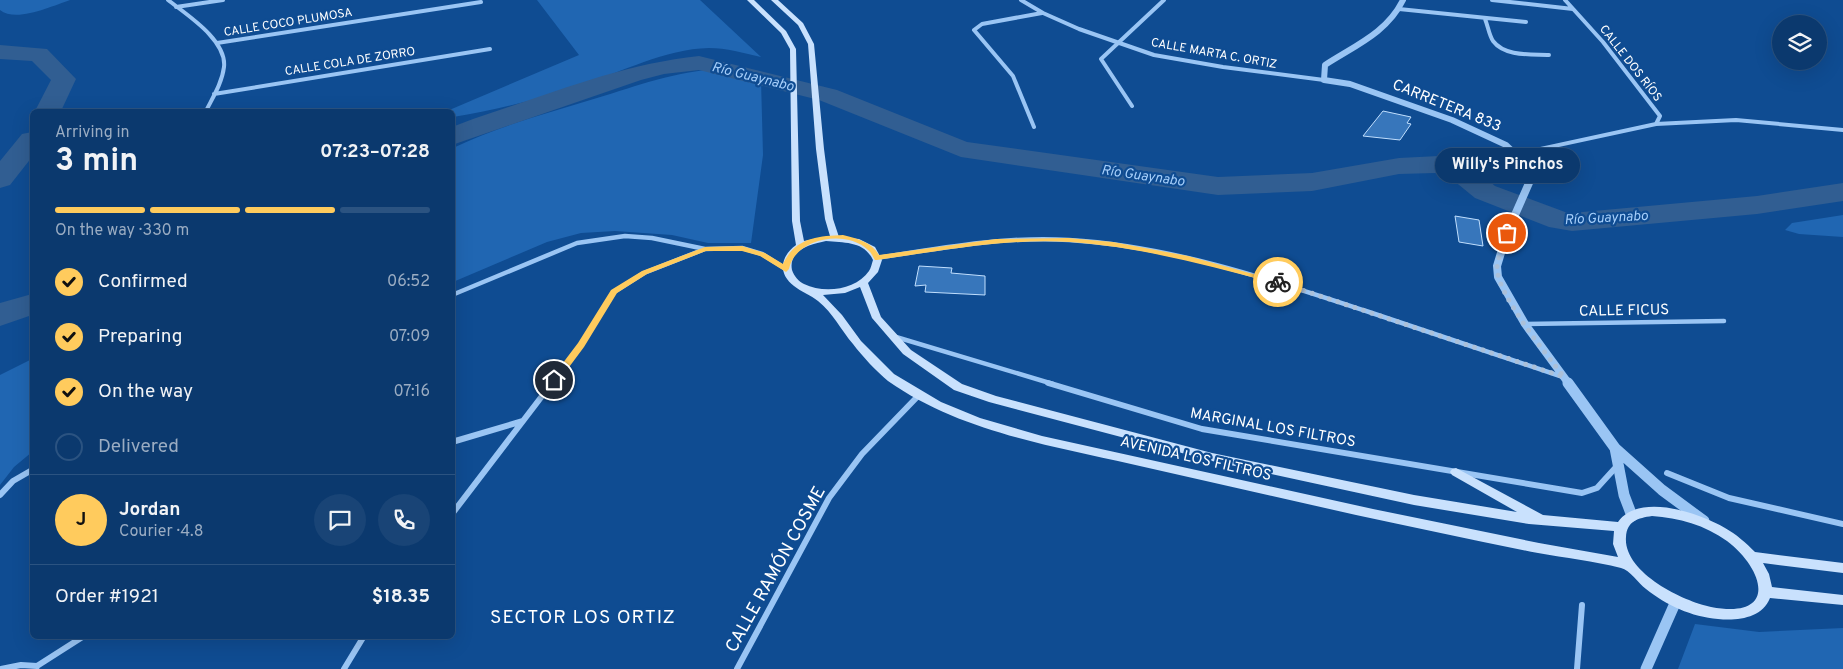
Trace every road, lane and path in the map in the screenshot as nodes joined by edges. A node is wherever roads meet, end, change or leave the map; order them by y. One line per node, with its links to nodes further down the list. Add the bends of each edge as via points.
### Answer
1 (168, 0): 11 (street)
2 (223, 0): 11 (street)
3 (750, 0): 30 (main road, via 784,32 791,43 796,221)
4 (774, 0): 29 (main road, via 801,24 811,44 820,149 829,219)
5 (1021, 0): 14 (street, CALLE MARTA C. ORTIZ)
6 (1164, 0): 17 (street)
7 (1403, 0): 12 (street)
8 (1492, 0): 13 (street)
9 (1565, 0): 13 (street, CALLE DOS RÍOS)
10 (481, 2): 18 (street, CALLE COCO PLUMOSA)
11 (176, 7): 18 (street)
12 (1399, 9): 15 (street); 21 (street, via 1388,25 1325,65)
13 (1573, 9): 25 (street, CALLE DOS RÍOS, via 1660,116)
14 (1043, 13): 17 (street, CALLE MARTA C. ORTIZ); 26 (street, via 982,24 974,30 1013,76)
15 (1485, 18): 16 (street); 20 (street, via 1493,40 1501,46 1520,53)
16 (1526, 22)
17 (1119, 43): 21 (street, CALLE MARTA C. ORTIZ, via 1154,55); 23 (street, via 1101,59)
18 (217, 44): 22 (street, via 224,54 224,61)
19 (490, 49): 22 (street, CALLE COLA DE ZORRO)
20 (1549, 55)
21 (1324, 80): 28 (street, CARRETERA 833, via 1350,84 1452,120 1506,145)
22 (214, 94): 24 (street)
23 (1132, 106)
24 (207, 109)
25 (1656, 124): 27 (street, via 1736,120); 28 (street, CALLE DOS RÍOS)
26 (1034, 127)
27 (1843, 130)
28 (1517, 154): 38 (street, via 1524,162 1529,182 1497,266 1498,277)
29 (835, 238): 30 (main road); 32 (main road, via 859,241 871,248)
30 (801, 246): 33 (main road, via 790,256)
31 (705, 249): 33 (street, via 742,248 762,254); 36 (street, via 625,236 577,243); 42 (street, via 644,273 614,292 581,345)
32 (877, 258): 34 (main road, via 877,269); 40 (street, via 1025,240 1113,244 1188,258 1285,284)
33 (786, 269): 35 (main road, via 791,279)
34 (863, 283): 35 (main road, via 838,291); 39 (main road, AVENIDA LOS FILTROS, via 877,318)
35 (803, 287): 41 (main road, AVENIDA LOS FILTROS, via 822,299 839,317 876,365)
36 (455, 294)
37 (1724, 321): 38 (street, CALLE FICUS)
38 (1525, 324): 40 (street)
39 (892, 336): 47 (street, MARGINAL LOS FILTROS, via 1202,429); 52 (main road, AVENIDA LOS FILTROS, via 907,352 958,387 993,398 1212,457 1456,508)
40 (1564, 377): 44 (street)
41 (920, 395): 57 (main road, AVENIDA LOS FILTROS, via 976,421 1042,440 1373,514); 68 (street, CALLE RAMÓN COSME, via 862,454 829,498)
42 (523, 421): 43 (street); 50 (street)
43 (455, 441)
44 (1615, 448): 45 (street); 53 (street, via 1662,490)
45 (1618, 465): 47 (street, MARGINAL LOS FILTROS, via 1597,488 1582,493); 51 (street)
46 (30, 471): 49 (street, via 13,481)
47 (1456, 472): 52 (main road)
48 (1667, 473): 54 (street, via 1729,498)
49 (0, 495)
50 (455, 510)
51 (1632, 516): 53 (main road, via 1652,511 1667,512); 55 (main road)
52 (1542, 520): 55 (main road, AVENIDA LOS FILTROS)
53 (1705, 522): 56 (main road, via 1731,537)
54 (1843, 524)
55 (1621, 527): 57 (main road, via 1619,544)
56 (1752, 556): 58 (main road); 59 (main road, via 1764,577)
57 (1629, 564): 61 (main road, via 1649,584)
58 (1843, 568)
59 (1767, 592): 60 (main road); 61 (main road, via 1755,609 1734,615 1706,612)
60 (1843, 600)
61 (1676, 601): 70 (street)
62 (1582, 605): 69 (street)
63 (79, 639): 65 (street)
64 (362, 639): 67 (street)
65 (36, 667): 66 (street)
66 (1, 669)
67 (344, 669)
68 (737, 669)
69 (1577, 669)
70 (1646, 669)

